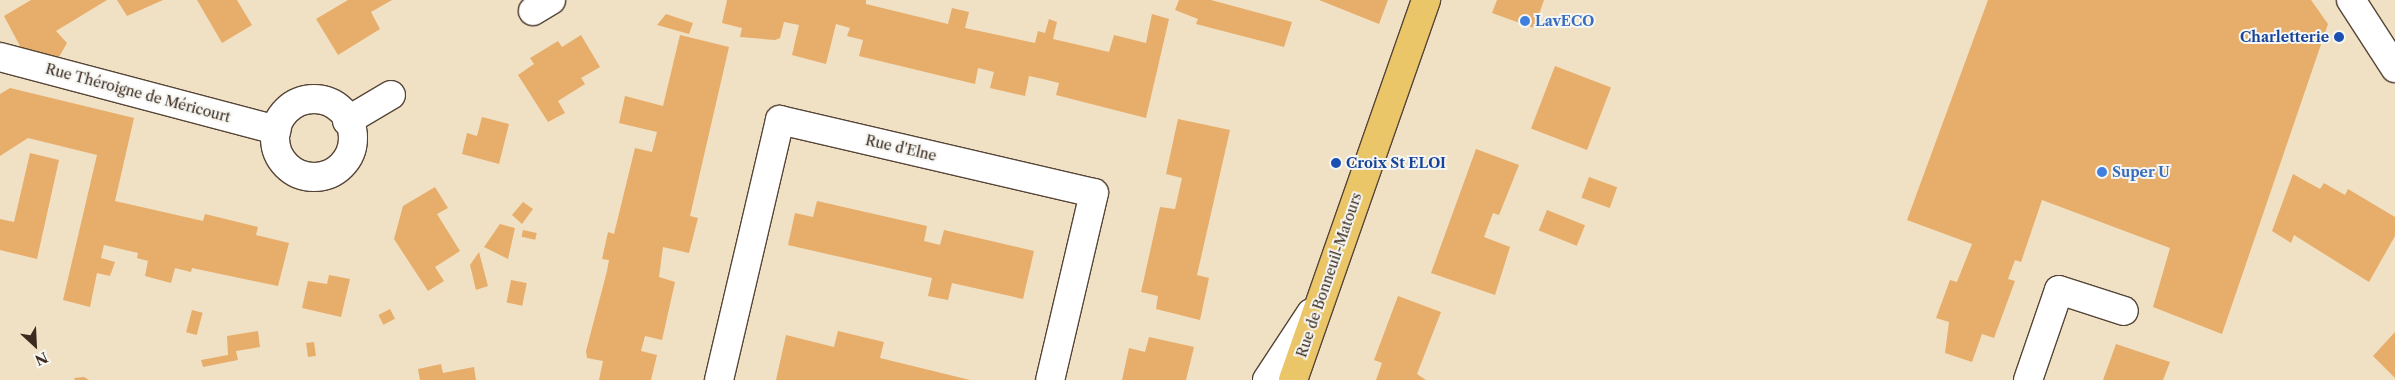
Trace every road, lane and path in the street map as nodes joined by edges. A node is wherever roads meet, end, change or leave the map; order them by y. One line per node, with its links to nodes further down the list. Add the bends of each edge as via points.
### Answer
1 (1426, 0): 8 (main road, Rue de Bonneuil-Matours)
2 (2351, 0): 4 (street)
3 (0, 57): 7 (street, Rue Théroigne de Méricourt)
4 (2395, 68)
5 (391, 95): 6 (street)
6 (347, 121): 7 (street, via 339,106 307,98 282,114); 7 (street, via 355,137 350,158 318,178 289,172 273,146)
7 (277, 130)
8 (1320, 299): 12 (street); 13 (main road, Rue de Bonneuil-Matours)
9 (2124, 311): 14 (street, via 2059,290)
10 (719, 380): 11 (street, Rue d'Elne, via 780,120 1094,193)
11 (1050, 380)
12 (1268, 380)
13 (1293, 380)
14 (2028, 380)

